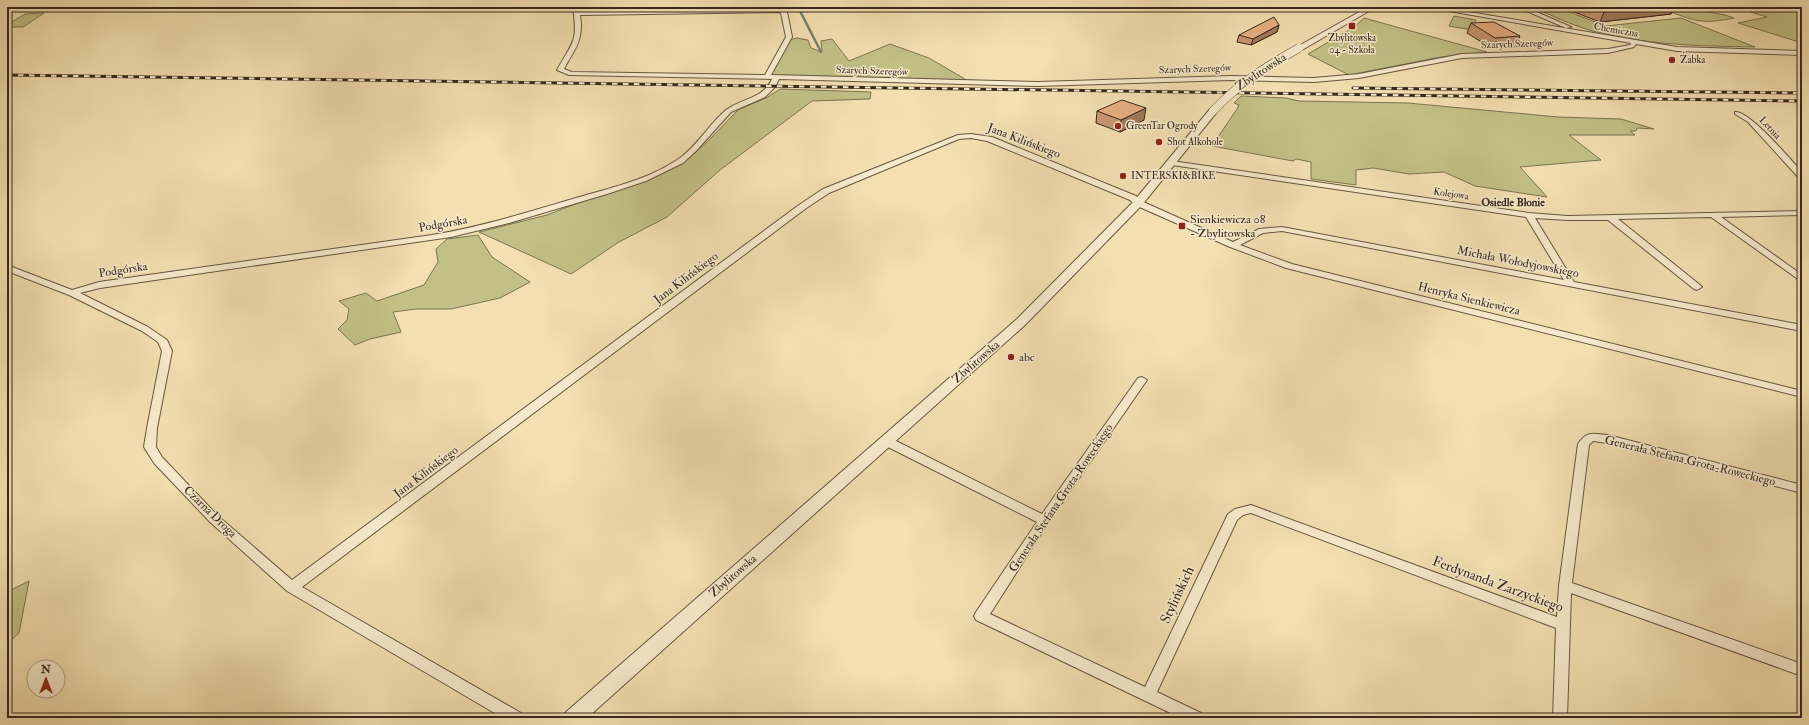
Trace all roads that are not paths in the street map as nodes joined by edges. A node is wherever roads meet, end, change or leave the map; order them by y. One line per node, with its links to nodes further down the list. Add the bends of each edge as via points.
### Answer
1 (1373, 7): 11 (street, Zbylitowska, bridge, via 1248,78 1213,111)
2 (1430, 7): 5 (street, Chemiczna)
3 (1520, 7): 5 (street)
4 (576, 10): 8 (street, Szarych Szeregów, via 578,37 562,65 562,72); 8 (street, via 780,10 784,12 789,37)
5 (1585, 34): 6 (street, Chemiczna)
6 (1634, 42): 7 (street, Chemiczna, via 1705,51); 9 (street, Szarych Szeregów, via 1632,46 1624,49 1608,51 1462,56 1359,76 1314,80 1231,78 1038,84)
7 (1802, 53)
8 (767, 77): 9 (street, Szarych Szeregów)
9 (776, 78): 23 (street, Podgórska, via 771,89 764,94 729,111 680,161 612,190 568,204 465,232 100,285)
10 (1737, 113): 12 (street, Letnia, via 1750,121)
11 (1172, 163): 13 (street, Zbylitowska); 15 (street, Kolejowa)
12 (1802, 176)
13 (1138, 202): 18 (street, Henryka Sienkiewicza); 27 (street, Zbylitowska, via 1021,322); 32 (street, Jana Kilińskiego, via 989,139 970,136 958,137 826,191)
14 (1802, 213): 16 (street, Kolejowa)
15 (1529, 215): 17 (street, Kolejowa, via 1567,218); 21 (street)
16 (1713, 215): 17 (street, Kolejowa); 20 (street)
17 (1610, 217): 22 (street)
18 (1233, 245): 21 (street, Michała Wołodyjowskiego, via 1256,232 1268,229 1282,230); 26 (street, Henryka Sienkiewicza, via 1289,266)
19 (7, 268): 23 (street, Czarna Droga)
20 (1802, 279)
21 (1571, 284): 24 (street, Michała Wołodyjowskiego)
22 (1697, 287)
23 (72, 293): 32 (street, Czarna Droga, via 162,340 167,350 150,447 158,460 214,519)
24 (1802, 328)
25 (1142, 380): 30 (street, Generała Stefana Grota-Roweckiego)
26 (1802, 394)
27 (886, 441): 30 (street); 37 (street, Zbylitowska)
28 (1802, 489): 31 (street, Generała Stefana Grota-Roweckiego, via 1608,439 1590,437 1584,444)
29 (1239, 512): 33 (street, Ferdynanda Zarzyckiego, via 1251,509); 35 (street, Stylińskich, via 1232,517 1219,542)
30 (1044, 520): 35 (street, Generała Stefana Grota-Roweckiego, via 981,616)
31 (1565, 586): 33 (street, Ferdynanda Zarzyckiego); 34 (street, Ferdynanda Zarzyckiego)
32 (292, 587): 36 (street, Czarna Droga)
33 (1563, 625): 39 (street)
34 (1802, 670)
35 (1148, 696): 38 (street)
36 (516, 718)
37 (573, 718)
38 (1196, 718)
39 (1560, 718)

